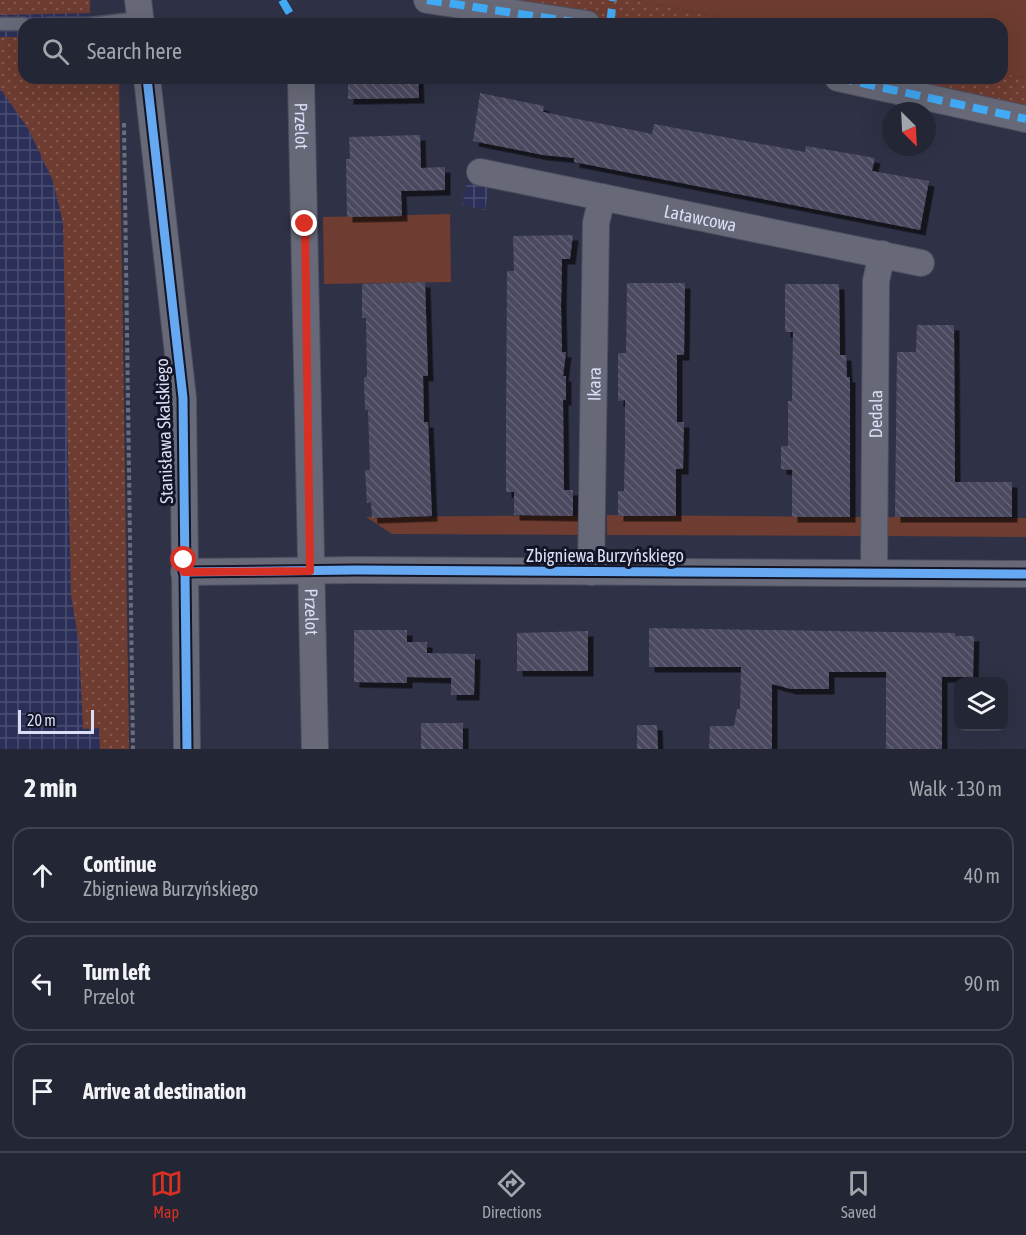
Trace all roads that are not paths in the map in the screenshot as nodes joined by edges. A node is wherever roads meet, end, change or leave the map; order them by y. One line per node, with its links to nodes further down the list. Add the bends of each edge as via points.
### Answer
1 (426, 0): 4 (street)
2 (140, 14): 3 (lane)
3 (120, 18)
4 (546, 18)
5 (0, 24): 6 (lane)
6 (18, 24)
7 (148, 84): 16 (street, Stanisława Skalskiego, via 183,398)
8 (301, 84): 15 (street, Przelot)
9 (866, 84): 10 (street)
10 (1026, 119)
11 (480, 172): 12 (street, Latawcowa)
12 (602, 197): 13 (street, Latawcowa); 17 (street, Ikara, via 596,223)
13 (882, 254): 14 (street, Latawcowa); 18 (street, Dedala, via 876,281)
14 (921, 263)
15 (310, 571): 16 (street, Zbigniewa Burzyńskiego); 17 (street, Zbigniewa Burzyńskiego); 21 (street, Przelot)
16 (184, 572): 20 (street, Stanisława Skalskiego)
17 (591, 572): 18 (street, Zbigniewa Burzyńskiego)
18 (874, 573): 19 (street, Zbigniewa Burzyńskiego)
19 (1026, 574)
20 (187, 749)
21 (315, 749)

